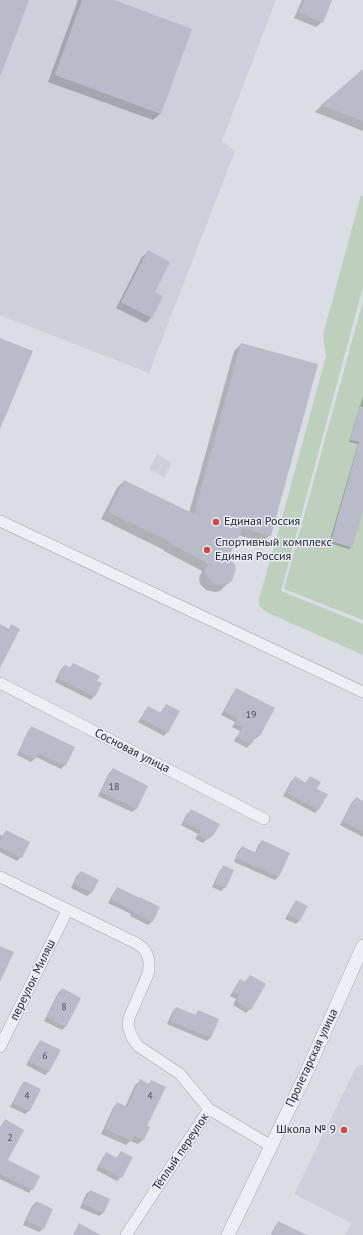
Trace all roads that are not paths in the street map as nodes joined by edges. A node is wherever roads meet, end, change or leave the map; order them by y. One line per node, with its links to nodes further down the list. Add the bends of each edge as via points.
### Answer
1 (0, 521): 3 (street)
2 (0, 683): 4 (street, Сосновая улица)
3 (363, 692)
4 (264, 819)
5 (0, 877): 6 (street, Тёплый переулок)
6 (67, 911): 8 (street, переулок Миляш); 9 (street, Тёплый переулок, via 143,948 150,968 129,1018 130,1032 138,1046 180,1074)
7 (363, 946): 10 (street, Пролетарская улица)
8 (0, 1047)
9 (209, 1109): 10 (street); 11 (street, Тёплый переулок)
10 (271, 1146): 12 (street, Пролетарская улица)
11 (126, 1235)
12 (228, 1235)

